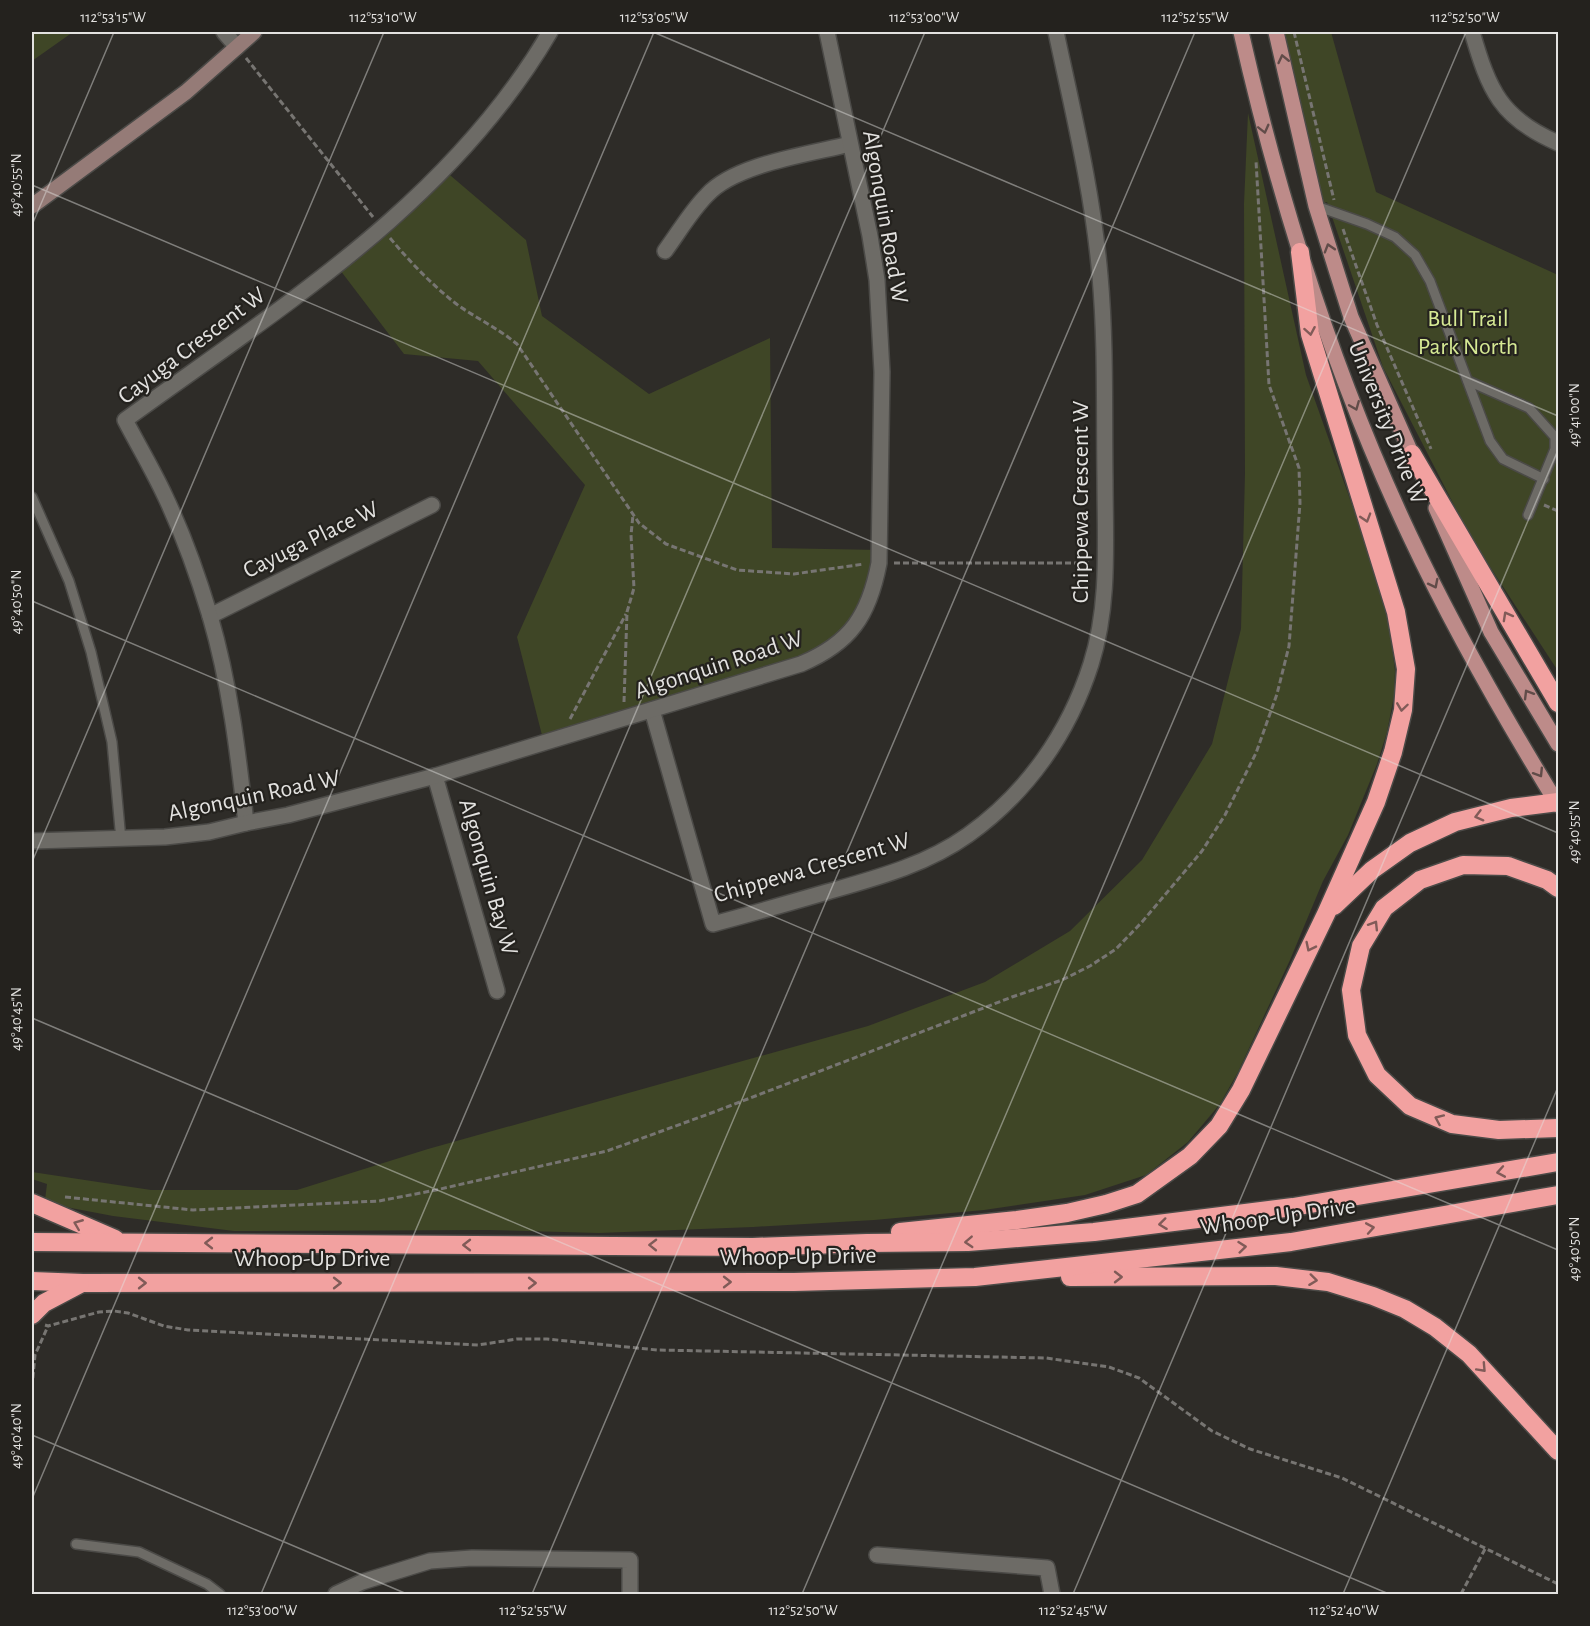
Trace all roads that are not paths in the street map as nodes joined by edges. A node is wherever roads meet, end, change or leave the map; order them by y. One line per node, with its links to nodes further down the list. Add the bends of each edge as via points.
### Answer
1 (224, 32): 9 (street)
2 (254, 32): 9 (street)
3 (550, 32): 22 (street, Cayuga Crescent W, via 474,138 417,198 292,299 125,420 165,497)
4 (827, 32): 11 (street, Algonquin Road W)
5 (1056, 32): 24 (street, Chippewa Crescent W, via 1079,140 1100,274 1106,563 1102,618 1091,663 1076,705 1055,745 998,810 928,859 891,874 713,924)
6 (1241, 32): 15 (main road, University Drive W, one-way to 15, via 1279,189)
7 (1276, 32): 13 (main road, University Drive W, one-way to 7)
8 (1472, 32): 10 (street, via 1495,96 1515,118)
9 (237, 47): 12 (street, via 186,92)
10 (1558, 143)
11 (850, 144): 14 (street, via 756,167 729,178 708,193); 24 (street, Algonquin Road W, via 878,280 881,326 879,563 874,591 845,637 825,654)
12 (32, 206)
13 (1316, 206): 16 (lane, via 1395,237 1415,255 1430,282); 17 (main road, University Drive W, one-way to 13, via 1351,317)
14 (665, 251)
15 (1300, 252): 27 (main road, University Drive W, one-way to 27, via 1330,345 1409,534 1474,661); 32 (highway, one-way to 32, via 1310,334 1396,612 1406,669 1393,752 1376,802)
16 (1468, 381): 18 (lane, via 1490,441 1503,459); 18 (lane, via 1529,408 1555,437 1555,449)
17 (1412, 454): 23 (highway, one-way to 17); 25 (main road, University Drive W, one-way to 17, via 1491,632)
18 (1544, 479): 21 (lane)
19 (32, 497): 29 (lane, via 69,581 91,652 112,742)
20 (432, 505): 22 (street, Cayuga Place W)
21 (1528, 515)
22 (210, 616): 28 (street, Cayuga Crescent W, via 236,735)
23 (1558, 702)
24 (652, 710): 26 (street, Algonquin Road W)
25 (1558, 744)
26 (435, 776): 28 (street, Algonquin Road W); 33 (street, Algonquin Bay W)
27 (1558, 803): 32 (highway, one-way to 32, via 1511,808 1455,822 1410,843 1372,870)
28 (246, 823): 29 (street, Algonquin Road W, via 209,832)
29 (121, 840): 30 (street, Algonquin Road W)
30 (32, 841)
31 (1558, 888): 34 (highway, one-way to 31, via 1499,1130 1452,1124 1410,1106 1377,1075 1357,1035 1351,990 1360,946 1384,908 1420,880 1463,866 1508,866)
32 (1326, 914): 40 (highway, one-way to 40, via 1241,1090 1219,1126 1190,1156 1137,1194 1067,1213 1017,1220)
33 (497, 991)
34 (1558, 1128)
35 (1558, 1162): 40 (highway, Whoop-Up Drive, one-way to 40, via 1293,1207 1094,1232 968,1242)
36 (1558, 1195): 41 (highway, Whoop-Up Drive, one-way to 36, via 1292,1242)
37 (32, 1203): 39 (highway, one-way to 37)
38 (32, 1242): 39 (highway, Whoop-Up Drive)
39 (125, 1243): 40 (highway, Whoop-Up Drive, one-way to 39)
40 (753, 1247)
41 (975, 1277): 43 (highway, Whoop-Up Drive, one-way to 41, via 794,1282); 45 (highway, one-way to 45, via 1276,1276 1328,1282 1405,1309 1435,1327 1469,1354)
42 (32, 1281): 43 (highway, Whoop-Up Drive)
43 (83, 1283): 44 (highway, via 44,1303)
44 (36, 1318)
45 (1558, 1451)
46 (76, 1544): 48 (lane, via 139,1552)
47 (877, 1555): 51 (street, via 1047,1568)
48 (220, 1594)
49 (336, 1594): 50 (street, via 430,1561 472,1558 630,1560)
50 (630, 1594)
51 (1052, 1594)

